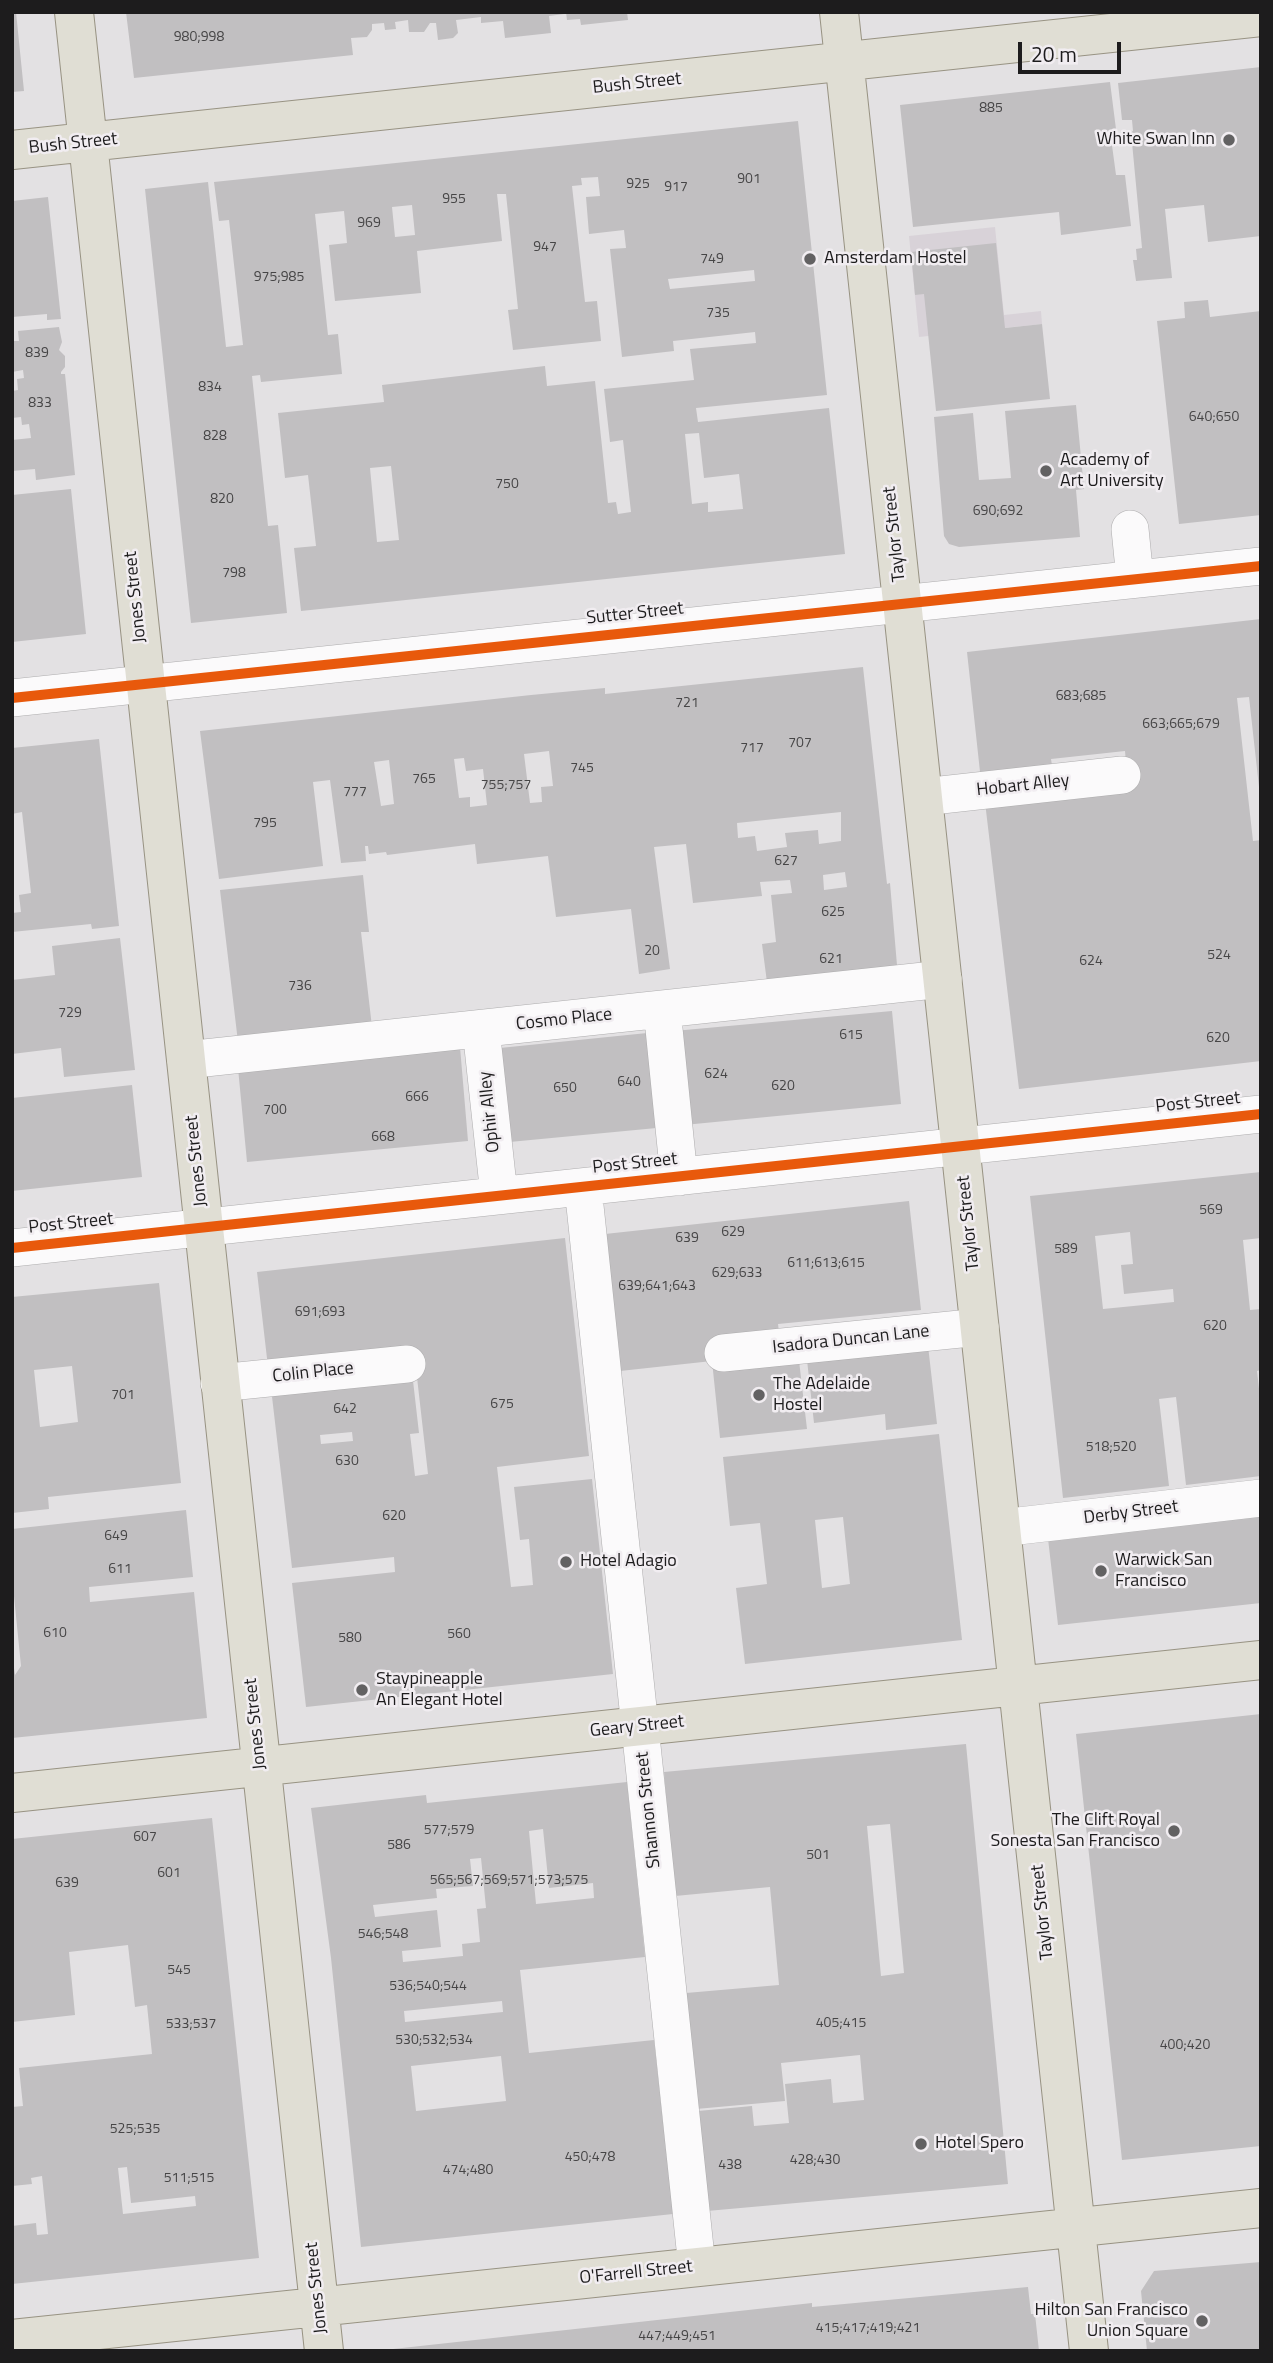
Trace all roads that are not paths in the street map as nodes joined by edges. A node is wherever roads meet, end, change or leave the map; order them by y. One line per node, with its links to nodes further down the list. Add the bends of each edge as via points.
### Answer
1 (74, 12): 5 (main road, Jones Street)
2 (839, 12): 4 (main road, Taylor Street)
3 (1261, 17): 4 (main road, Bush Street)
4 (845, 62): 5 (main road, Bush Street); 10 (main road, Taylor Street)
5 (88, 142): 6 (main road, Bush Street); 11 (main road, Jones Street)
6 (12, 150)
7 (1130, 529): 9 (street)
8 (1261, 566): 9 (street, Sutter Street)
9 (1135, 579): 10 (street, Sutter Street)
10 (902, 603): 11 (street, Sutter Street); 14 (main road, Taylor Street)
11 (145, 684): 12 (street, Sutter Street); 18 (main road, Jones Street)
12 (12, 698)
13 (1122, 775): 14 (street, Hobart Alley)
14 (923, 797): 15 (main road, Taylor Street)
15 (943, 979): 16 (street, Cosmo Place); 20 (main road, Taylor Street)
16 (662, 1009): 17 (street, Cosmo Place); 21 (street)
17 (481, 1029): 18 (street, Cosmo Place); 23 (street, Ophir Alley)
18 (186, 1060): 24 (main road, Jones Street)
19 (1261, 1114): 20 (street, Post Street)
20 (961, 1146): 21 (street, Post Street); 26 (main road, Taylor Street)
21 (679, 1177): 22 (street, Post Street)
22 (583, 1186): 23 (street, Post Street); 34 (street, Shannon Street)
23 (499, 1195): 24 (street, Post Street)
24 (204, 1227): 25 (street, Post Street); 29 (main road, Jones Street)
25 (12, 1248)
26 (980, 1327): 27 (street, Isadora Duncan Lane); 31 (main road, Taylor Street)
27 (723, 1353)
28 (407, 1364): 29 (street, Colin Place)
29 (219, 1383): 35 (main road, Jones Street)
30 (1261, 1498): 31 (street, Derby Street)
31 (1002, 1528): 33 (main road, Taylor Street)
32 (1261, 1660): 33 (main road, Geary Street)
33 (1018, 1686): 34 (main road, Geary Street); 38 (main road, Taylor Street)
34 (640, 1726): 35 (main road, Geary Street); 39 (street, Shannon Street)
35 (261, 1767): 36 (main road, Geary Street); 40 (main road, Jones Street)
36 (12, 1793)
37 (1261, 2208): 38 (main road, O'Farrell Street)
38 (1076, 2227): 39 (main road, O'Farrell Street); 43 (main road, Taylor Street)
39 (697, 2267): 40 (main road, O'Farrell Street)
40 (318, 2306): 41 (main road, O'Farrell Street); 42 (main road, Jones Street)
41 (12, 2339)
42 (324, 2351)
43 (1089, 2351)

